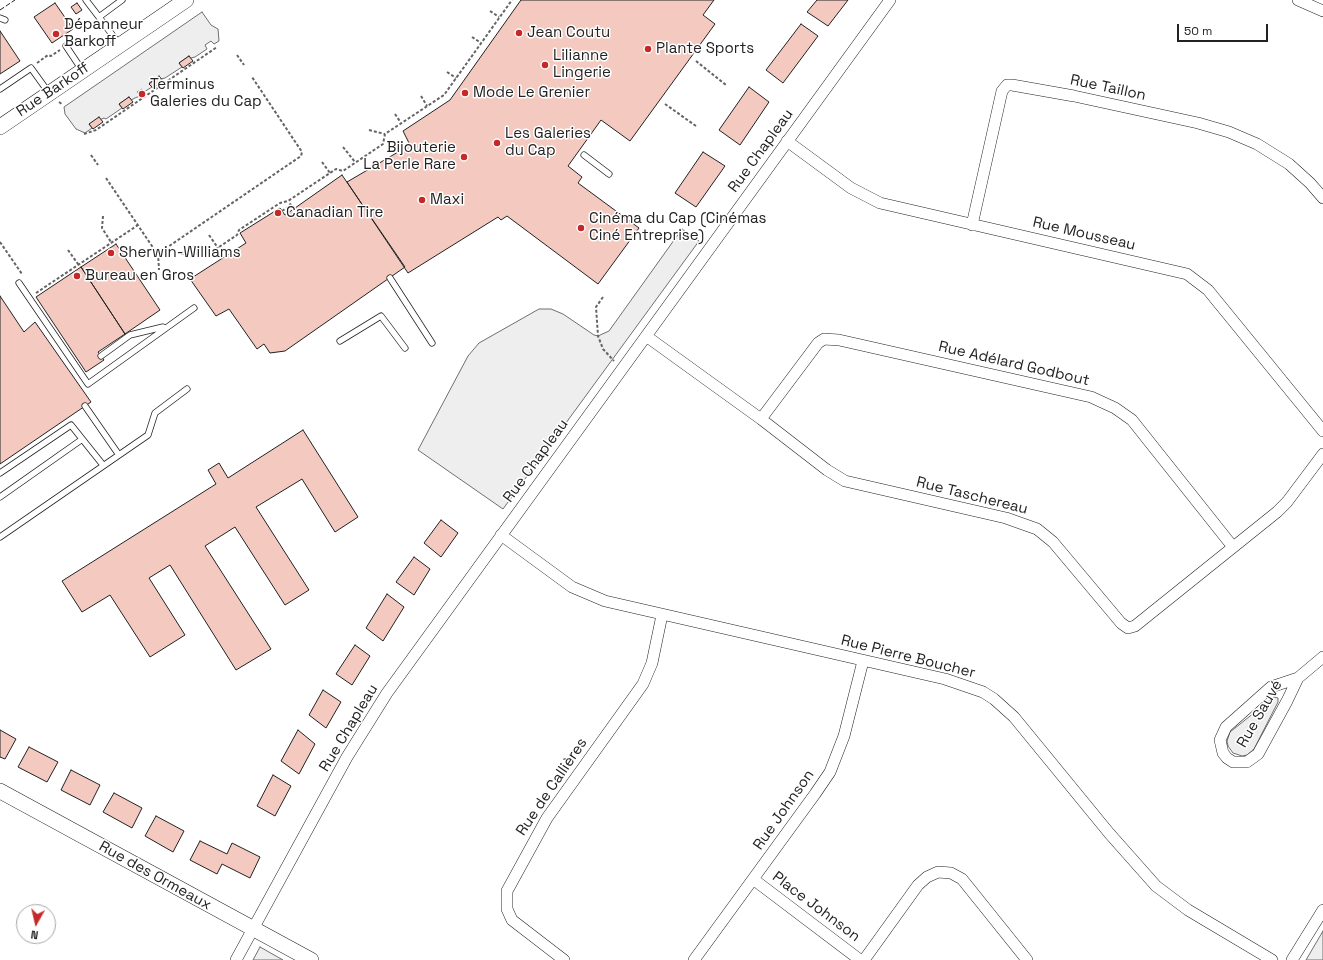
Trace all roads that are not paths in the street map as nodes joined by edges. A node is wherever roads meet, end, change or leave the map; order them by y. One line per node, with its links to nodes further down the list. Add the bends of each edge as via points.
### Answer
1 (86, 0): 7 (lane)
2 (122, 0): 7 (lane)
3 (186, 0): 8 (street, Rue Barkoff)
4 (890, 0): 14 (street, Rue Chapleau)
5 (1298, 0): 6 (street)
6 (1323, 11)
7 (99, 17): 8 (lane)
8 (120, 45): 10 (street, Rue Barkoff)
9 (66, 46): 10 (lane)
10 (82, 71): 12 (street, Rue Barkoff)
11 (0, 89): 12 (lane, via 31,68)
12 (49, 94): 13 (street, Rue Barkoff)
13 (0, 127)
14 (787, 141): 18 (street, Rue Mousseau, via 851,188 871,199 890,206); 23 (street, Rue Chapleau)
15 (584, 155): 16 (lane)
16 (609, 174)
17 (1323, 198): 18 (street, Rue Taillon, via 1285,162 1257,144 1229,132 1198,123 1008,85 1002,91)
18 (972, 224): 31 (street, Rue Mousseau, via 1174,270 1196,279 1208,290)
19 (390, 278): 25 (lane)
20 (19, 283): 22 (lane, via 88,384)
21 (194, 308): 22 (lane)
22 (167, 326): 27 (lane, via 130,335)
23 (646, 336): 30 (street, Rue Taschereau); 38 (street, Rue Chapleau)
24 (340, 341): 26 (lane, via 380,316)
25 (432, 343)
26 (405, 348)
27 (101, 356)
28 (187, 389): 34 (lane, via 155,413 148,434)
29 (85, 406): 34 (lane)
30 (761, 419): 40 (street, Rue Taschereau, via 845,481 1006,518 1037,529 1053,542 1126,628 1135,626); 40 (street, Rue Adélard Godbout, via 818,342 824,340 839,340 1091,397 1115,408 1132,420)
31 (1323, 431)
32 (81, 440): 35 (lane, via 91,448); 36 (lane, via 71,424); 37 (lane)
33 (1323, 454): 40 (street, Rue Taschereau, via 1277,512)
34 (119, 455): 35 (lane)
35 (103, 466): 39 (lane)
36 (0, 473)
37 (0, 497)
38 (501, 535): 41 (street, Rue Pierre Boucher, via 584,593); 48 (street, Rue Chapleau, via 374,713)
39 (0, 537)
40 (1233, 547)
41 (662, 615): 43 (street, Rue Pierre Boucher); 51 (street, Rue de Callières, via 652,663 643,684 547,818 507,891 507,909 512,920)
42 (1323, 657): 44 (street, Rue Sauvé)
43 (863, 660): 46 (street, Rue Johnson, via 844,736 830,772); 56 (street, Rue Pierre Boucher, via 945,679 971,687 994,699 1023,727 1109,833 1156,886 1188,910)
44 (1298, 678): 44 (street, Rue Sauvé, via 1271,687 1226,728 1220,740 1227,758 1240,763 1247,762 1258,754)
45 (0, 791): 48 (street, Rue des Ormeaux)
46 (753, 879): 52 (street, Rue Johnson); 53 (street, Place Johnson)
47 (1323, 910): 57 (street)
48 (254, 929): 49 (street, Rue Chapleau); 50 (street, Rue des Ormeaux)
49 (236, 960)
50 (311, 960)
51 (564, 960)
52 (694, 960)
53 (860, 960)
54 (864, 960): 55 (street, Place Johnson, via 918,885 938,872 951,873 962,879)
55 (1027, 960)
56 (1272, 960)
57 (1292, 960)

